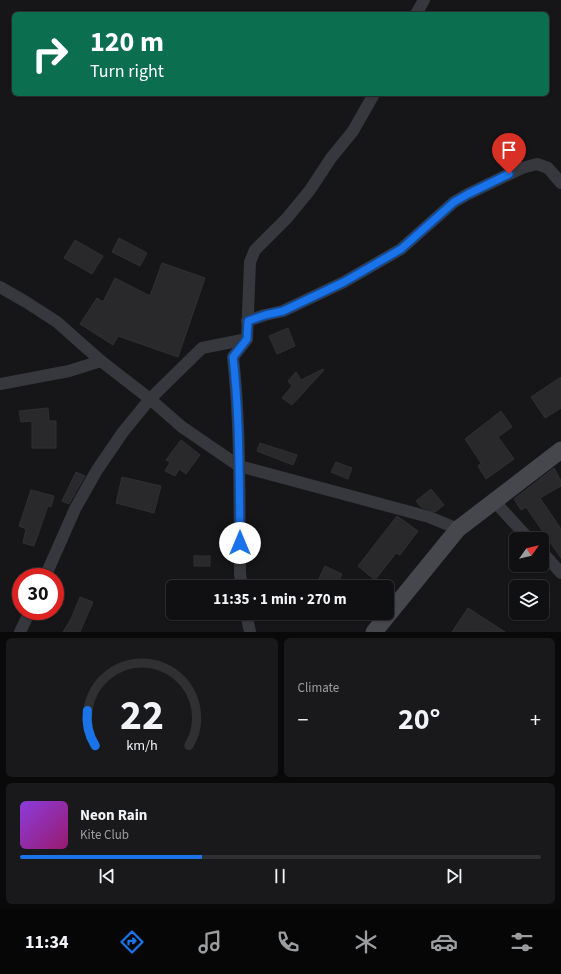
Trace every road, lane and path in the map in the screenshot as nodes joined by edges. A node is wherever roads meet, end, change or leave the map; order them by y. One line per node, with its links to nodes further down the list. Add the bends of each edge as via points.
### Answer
1 (424, 0): 2 (street)
2 (417, 12)
3 (373, 96): 6 (street, via 353,132 331,158 310,190 255,250 250,262)
4 (561, 183): 6 (street, via 548,168 537,164 522,168 454,202 401,249 344,282 283,311)
5 (0, 287): 8 (street, via 57,322)
6 (248, 321): 7 (street)
7 (247, 339): 10 (street, via 202,348); 12 (street, via 233,357 237,393)
8 (101, 361): 9 (street, via 70,371); 10 (street)
9 (0, 384)
10 (150, 399): 12 (street, via 182,427); 17 (street, via 98,470 75,509)
11 (561, 450): 13 (main road)
12 (239, 466): 14 (street, via 429,517); 19 (street)
13 (495, 502): 14 (main road); 15 (street)
14 (458, 529): 24 (main road)
15 (523, 532)
16 (549, 560): 18 (street)
17 (49, 568)
18 (561, 573)
19 (241, 580)
20 (26, 620): 22 (street)
21 (247, 620): 23 (street)
22 (20, 632)
23 (250, 632)
24 (374, 632)

